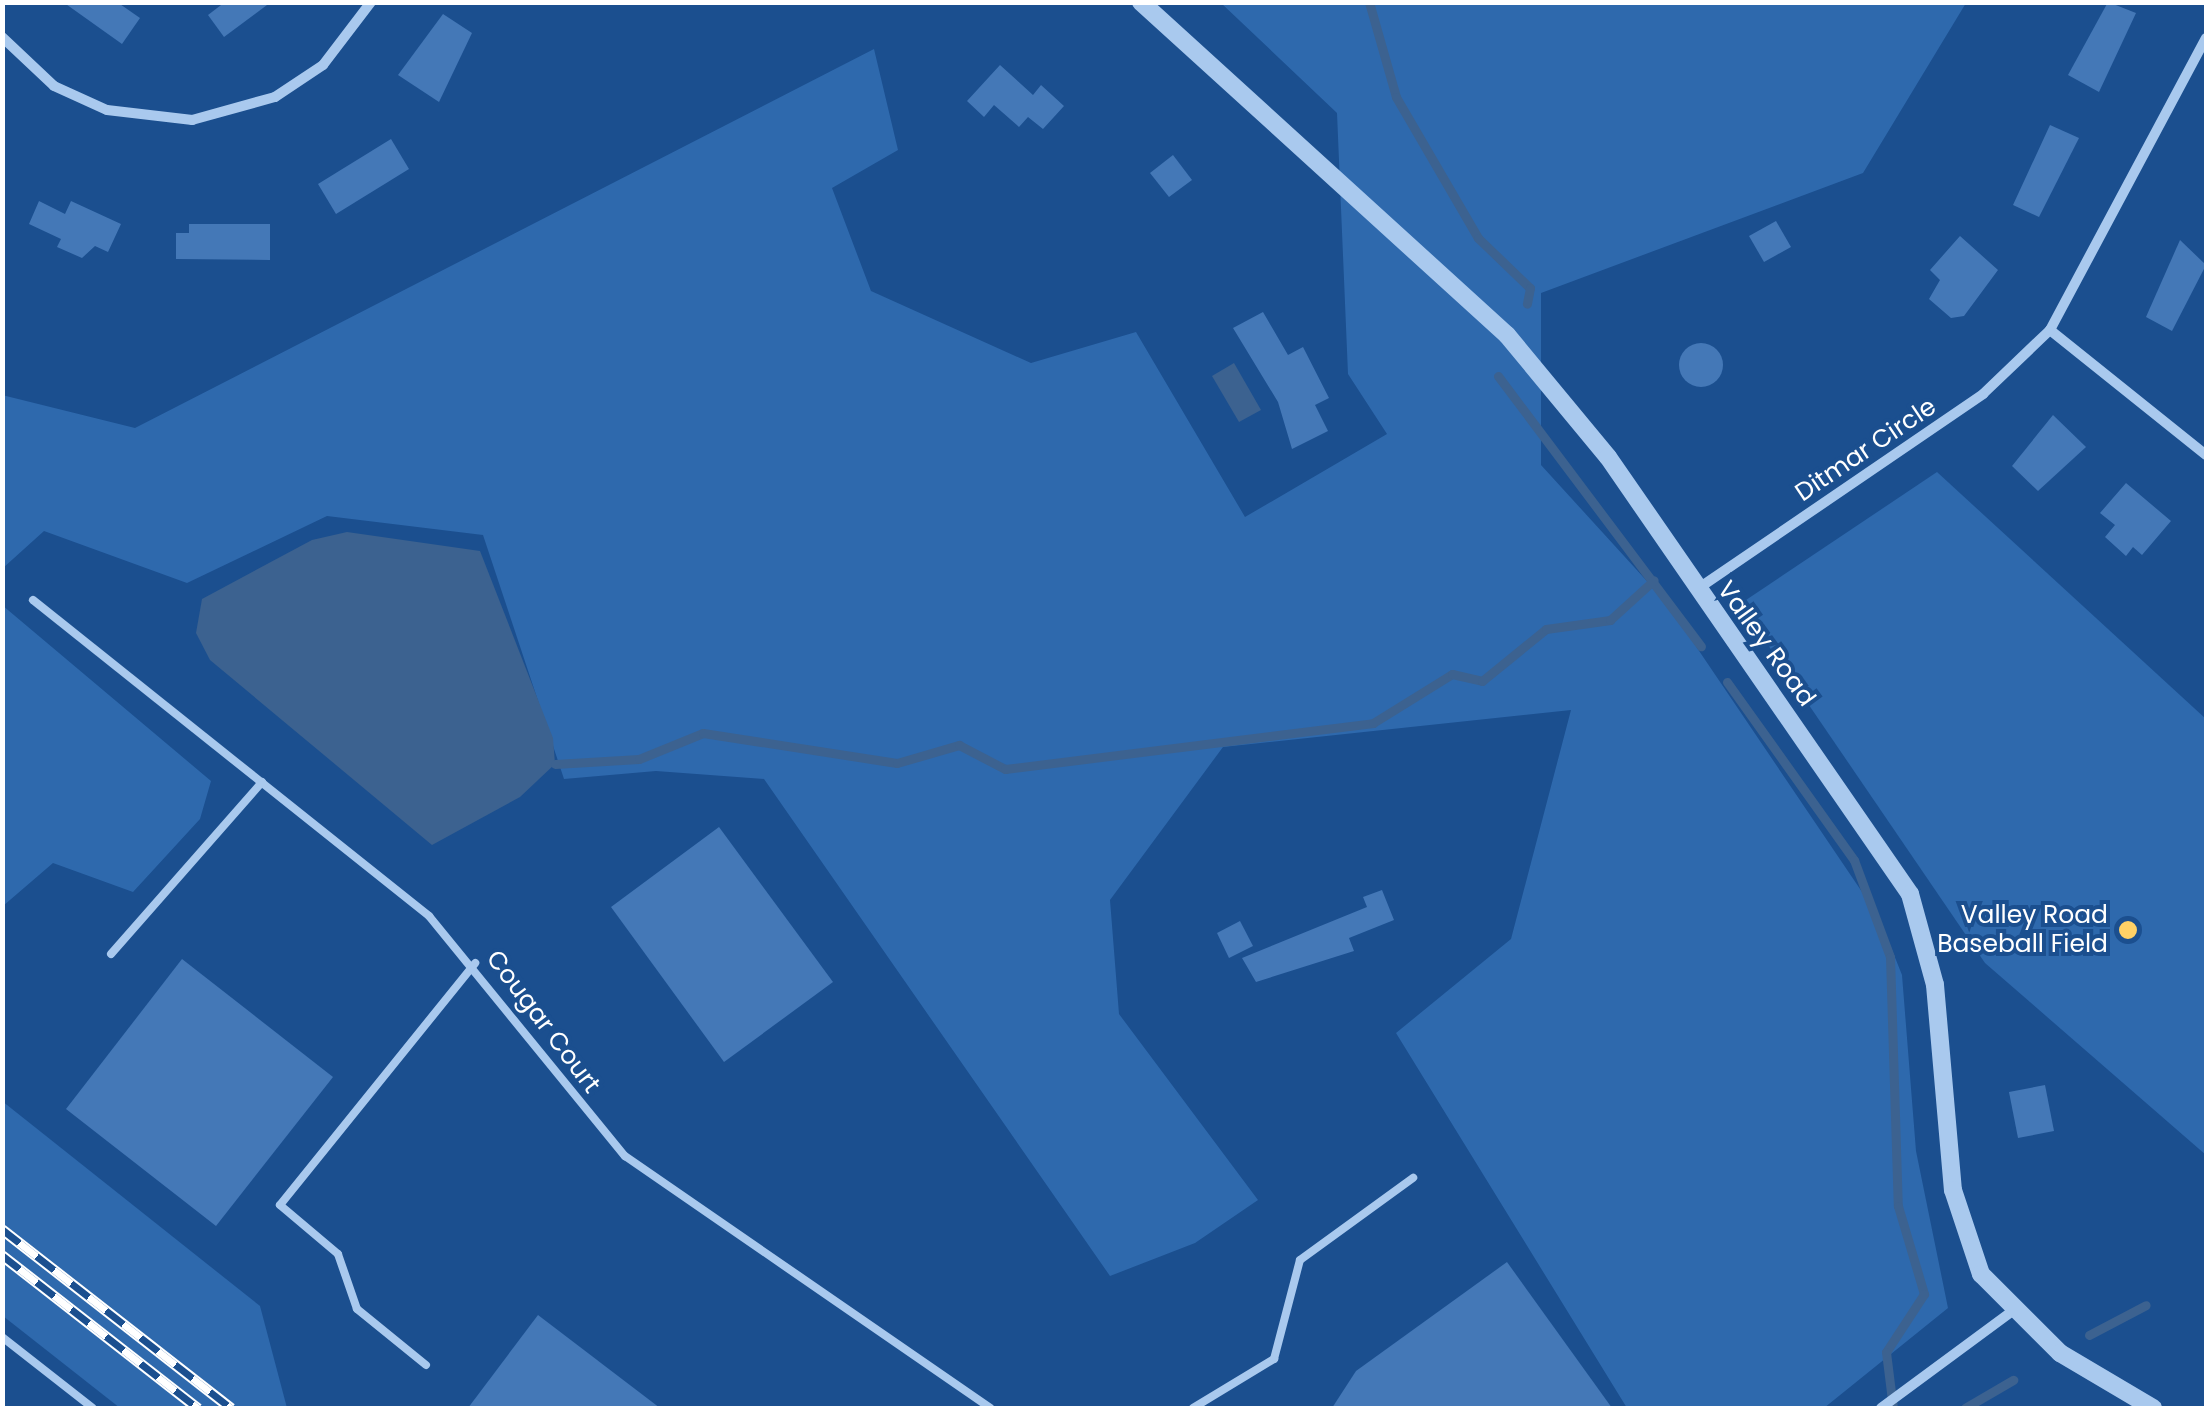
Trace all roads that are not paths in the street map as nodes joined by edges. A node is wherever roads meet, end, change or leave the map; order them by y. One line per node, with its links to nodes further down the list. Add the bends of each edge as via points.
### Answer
1 (371, 2): 3 (street, via 323,65 275,98 192,120 106,110 54,86)
2 (1141, 2): 7 (street, Valley Road, via 1550,380)
3 (2, 36)
4 (2206, 38): 5 (street, Ditmar Circle)
5 (2050, 330): 6 (street); 7 (street, Ditmar Circle, via 1983,394)
6 (2206, 455)
7 (1696, 590): 13 (street, Valley Road, via 1910,894 1934,985 1953,1190 1981,1274)
8 (33, 600): 9 (lane, Cougar Court)
9 (262, 782): 10 (lane); 11 (lane, Cougar Court)
10 (112, 954)
11 (475, 963): 15 (lane, via 280,1205 338,1254 357,1309); 17 (lane, Cougar Court, via 625,1156)
12 (1412, 1178): 18 (lane, via 1300,1260 1274,1358)
13 (2010, 1312): 19 (street); 20 (street, Valley Road)
14 (2, 1337): 16 (lane)
15 (426, 1366)
16 (93, 1408)
17 (990, 1408)
18 (1193, 1408)
19 (1881, 1408)
20 (2153, 1408)

